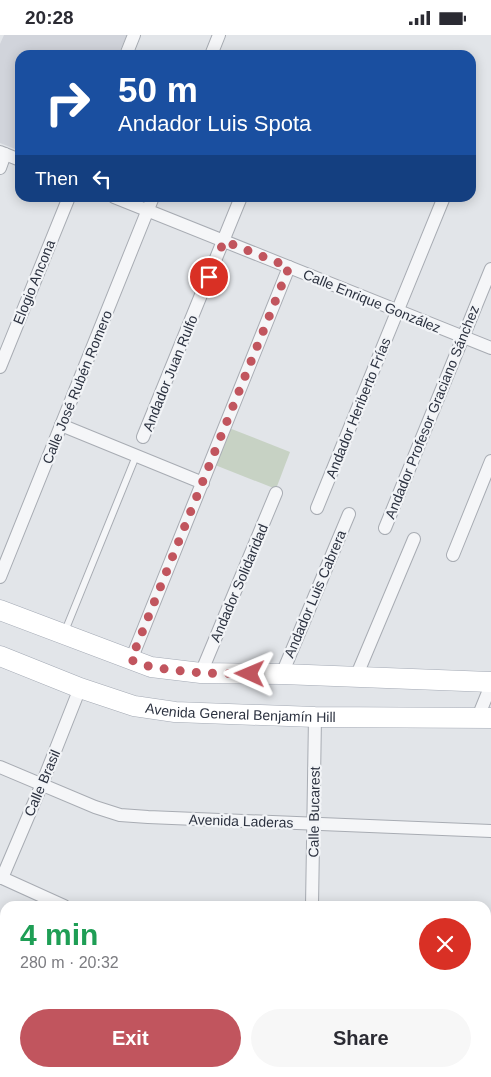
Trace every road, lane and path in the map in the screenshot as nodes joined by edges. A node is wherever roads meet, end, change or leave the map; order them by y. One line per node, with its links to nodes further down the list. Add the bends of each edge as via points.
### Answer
1 (134, 35): 3 (street)
2 (219, 35): 4 (street)
3 (128, 50)
4 (213, 50)
5 (3, 153): 6 (street); 7 (street)
6 (15, 158)
7 (0, 167)
8 (67, 202): 20 (street, Elogio Ancona)
9 (126, 202): 13 (street, Calle Enrique González)
10 (151, 202): 13 (street, Calle José Rubén Romero)
11 (239, 202): 14 (street, Andador Juan Rulfo)
12 (442, 202): 17 (street, Andador Heriberto Frías)
13 (148, 211): 14 (street, Calle Enrique González); 21 (street, Calle José Rubén Romero)
14 (224, 241): 15 (street, Calle Enrique González); 22 (street, Andador Juan Rulfo)
15 (289, 267): 17 (street, Calle Enrique González); 25 (street)
16 (491, 269): 18 (street, Andador Profesor Graciano Sánchez)
17 (397, 311): 18 (street, Calle Enrique González); 27 (street, Andador Heriberto Frías)
18 (463, 337): 19 (street, Calle Enrique González); 29 (street, Andador Profesor Graciano Sánchez)
19 (491, 348)
20 (0, 367)
21 (61, 425): 23 (street); 32 (street, Calle José Rubén Romero)
22 (143, 437)
23 (136, 455): 25 (street); 34 (lane)
24 (491, 461): 31 (street)
25 (203, 483): 36 (street)
26 (276, 493): 37 (street, Andador Solidaridad)
27 (317, 508)
28 (349, 514): 38 (street, Andador Luis Cabrera)
29 (385, 528)
30 (414, 539): 39 (street)
31 (453, 555)
32 (0, 577)
33 (0, 610): 34 (main road)
34 (64, 635): 36 (main road)
35 (0, 656): 41 (main road, Avenida General Benjamín Hill)
36 (131, 660): 37 (main road, via 151,667)
37 (202, 673): 38 (main road)
38 (282, 674): 39 (main road)
39 (356, 677): 40 (main road)
40 (491, 683): 43 (street)
41 (80, 688): 42 (main road, Avenida General Benjamín Hill, via 134,706 167,711); 45 (street, Calle Brasil)
42 (315, 717): 43 (main road, Avenida General Benjamín Hill); 46 (street, Calle Bucarest)
43 (484, 717)
44 (0, 767): 45 (street, Avenida Laderas)
45 (42, 784): 46 (street, Avenida Laderas, via 120,815); 48 (street, Calle Brasil)
46 (314, 823): 47 (street, Avenida Laderas); 50 (street, Calle Bucarest)
47 (491, 831)
48 (1, 877): 49 (street)
49 (53, 901)
50 (312, 901)

